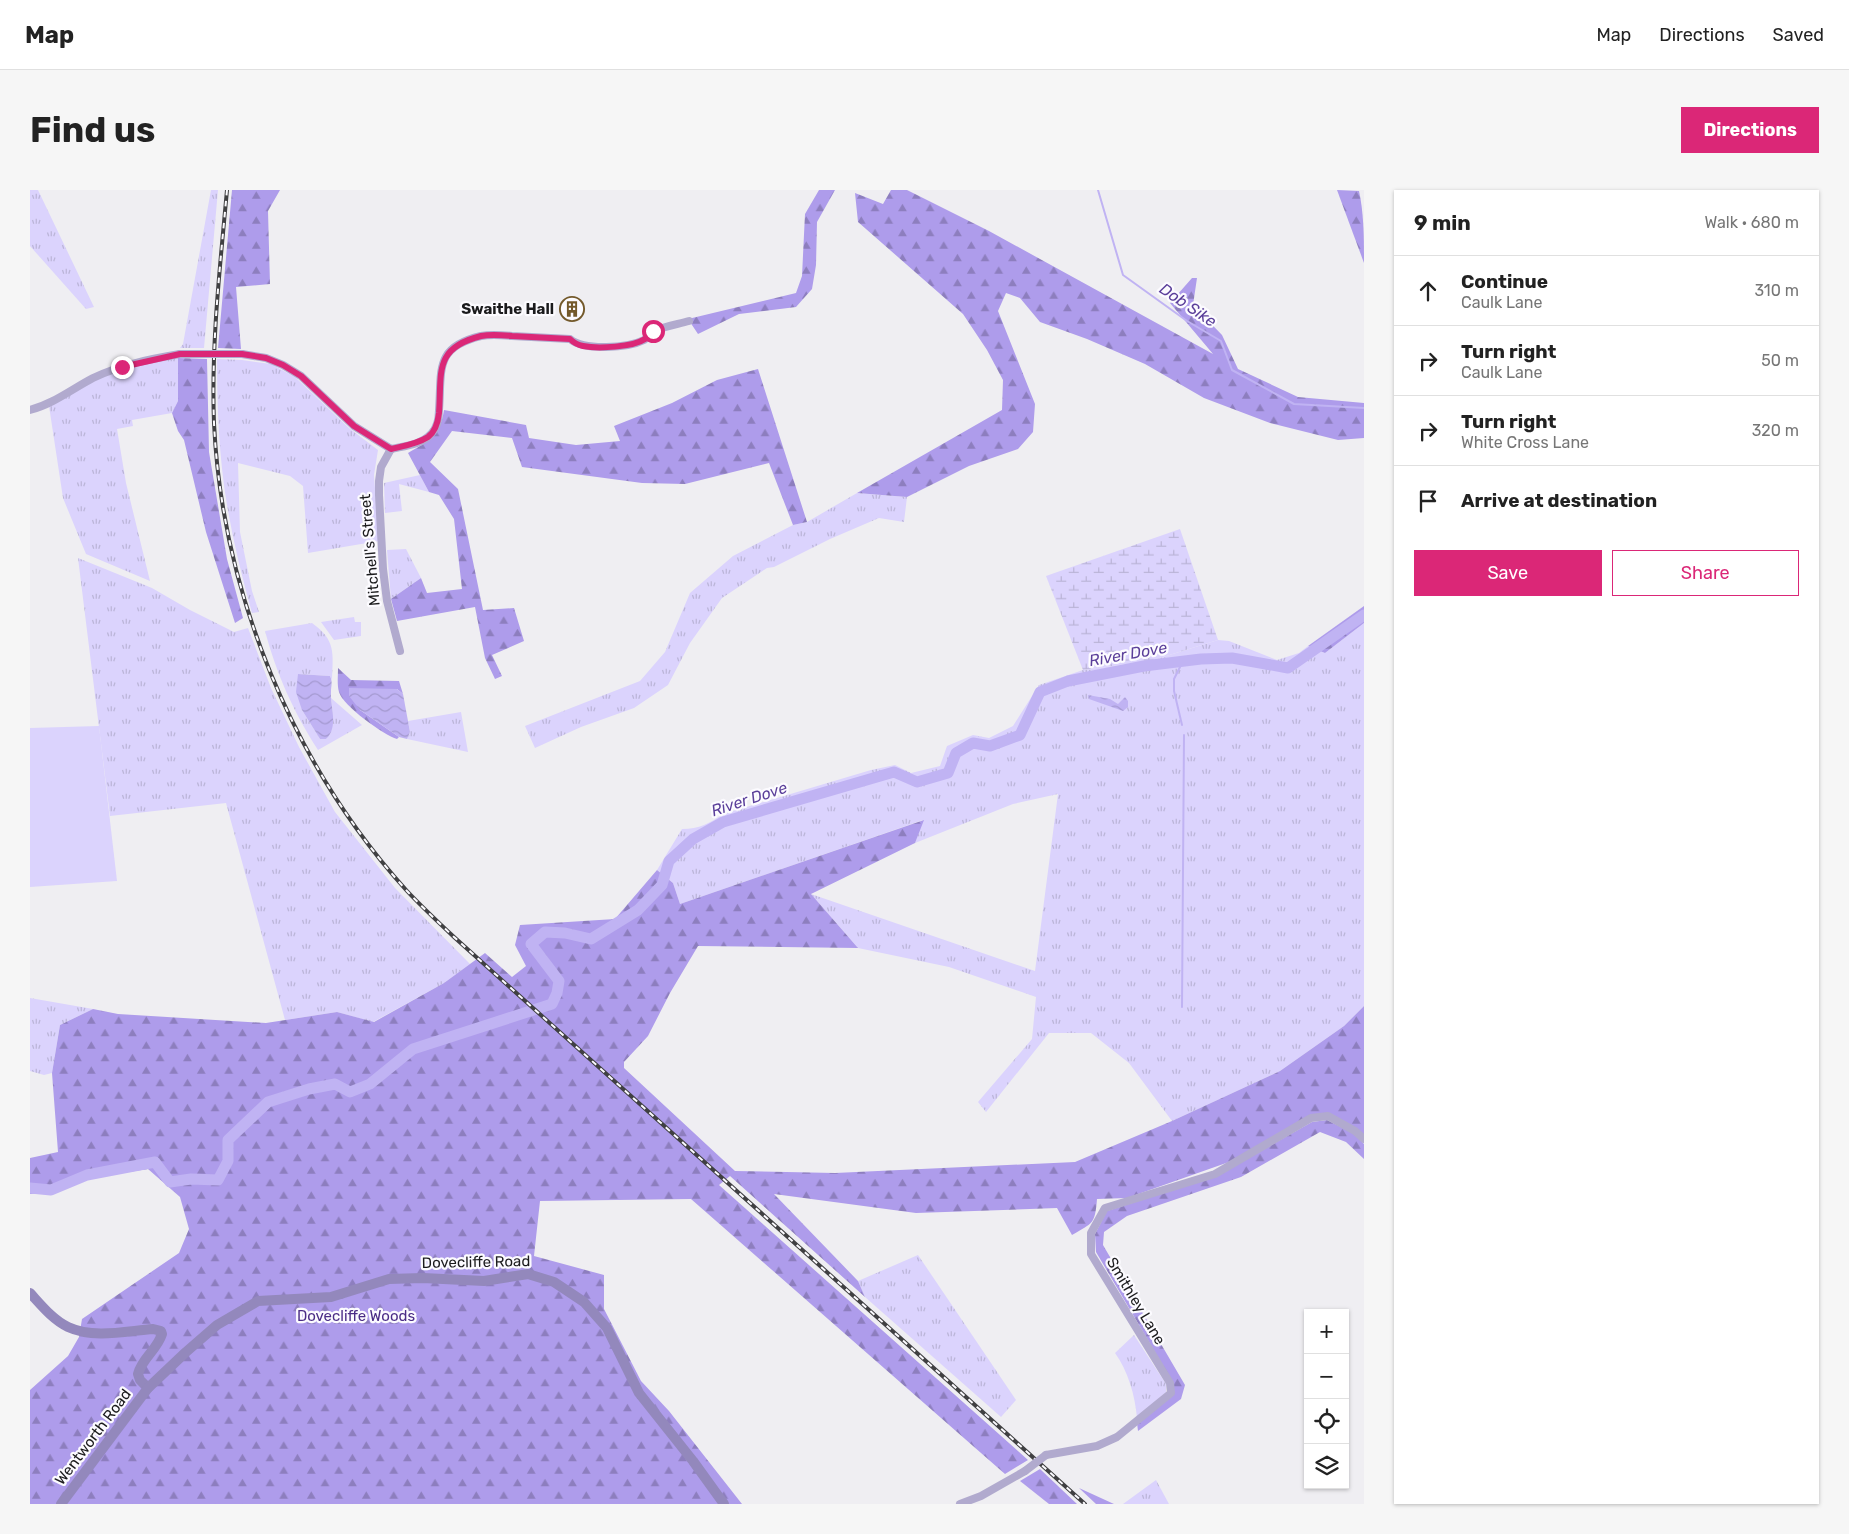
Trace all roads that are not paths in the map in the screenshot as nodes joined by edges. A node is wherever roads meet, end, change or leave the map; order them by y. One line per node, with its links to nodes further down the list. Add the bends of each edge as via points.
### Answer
1 (689, 321): 3 (street, via 653,331 646,339 624,345 582,346 570,339 498,335 468,340 454,347 443,360 438,419 432,432 413,444)
2 (30, 410): 3 (street, bridge, via 122,367 180,354 242,354 266,358 301,376 354,426)
3 (391, 449): 4 (street, Mitchell's Street, via 381,467 379,495 387,600)
4 (400, 651)
5 (1364, 1139): 10 (street, Smithley Lane, bridge, via 1328,1116 1311,1118 1215,1174 1105,1208 1091,1233 1091,1254 1170,1383 1170,1393 1117,1437 1097,1446 1046,1455 1025,1471)
6 (30, 1293): 7 (street, via 67,1327 102,1333 161,1331 158,1345 144,1360 138,1374)
7 (148, 1388): 8 (street, Wentworth Road); 9 (street, Dovecliffe Road, via 217,1325 258,1301 330,1297 389,1279 484,1281 528,1274 554,1282 584,1302 607,1328 639,1393)
8 (61, 1504)
9 (724, 1504)
10 (960, 1504)

